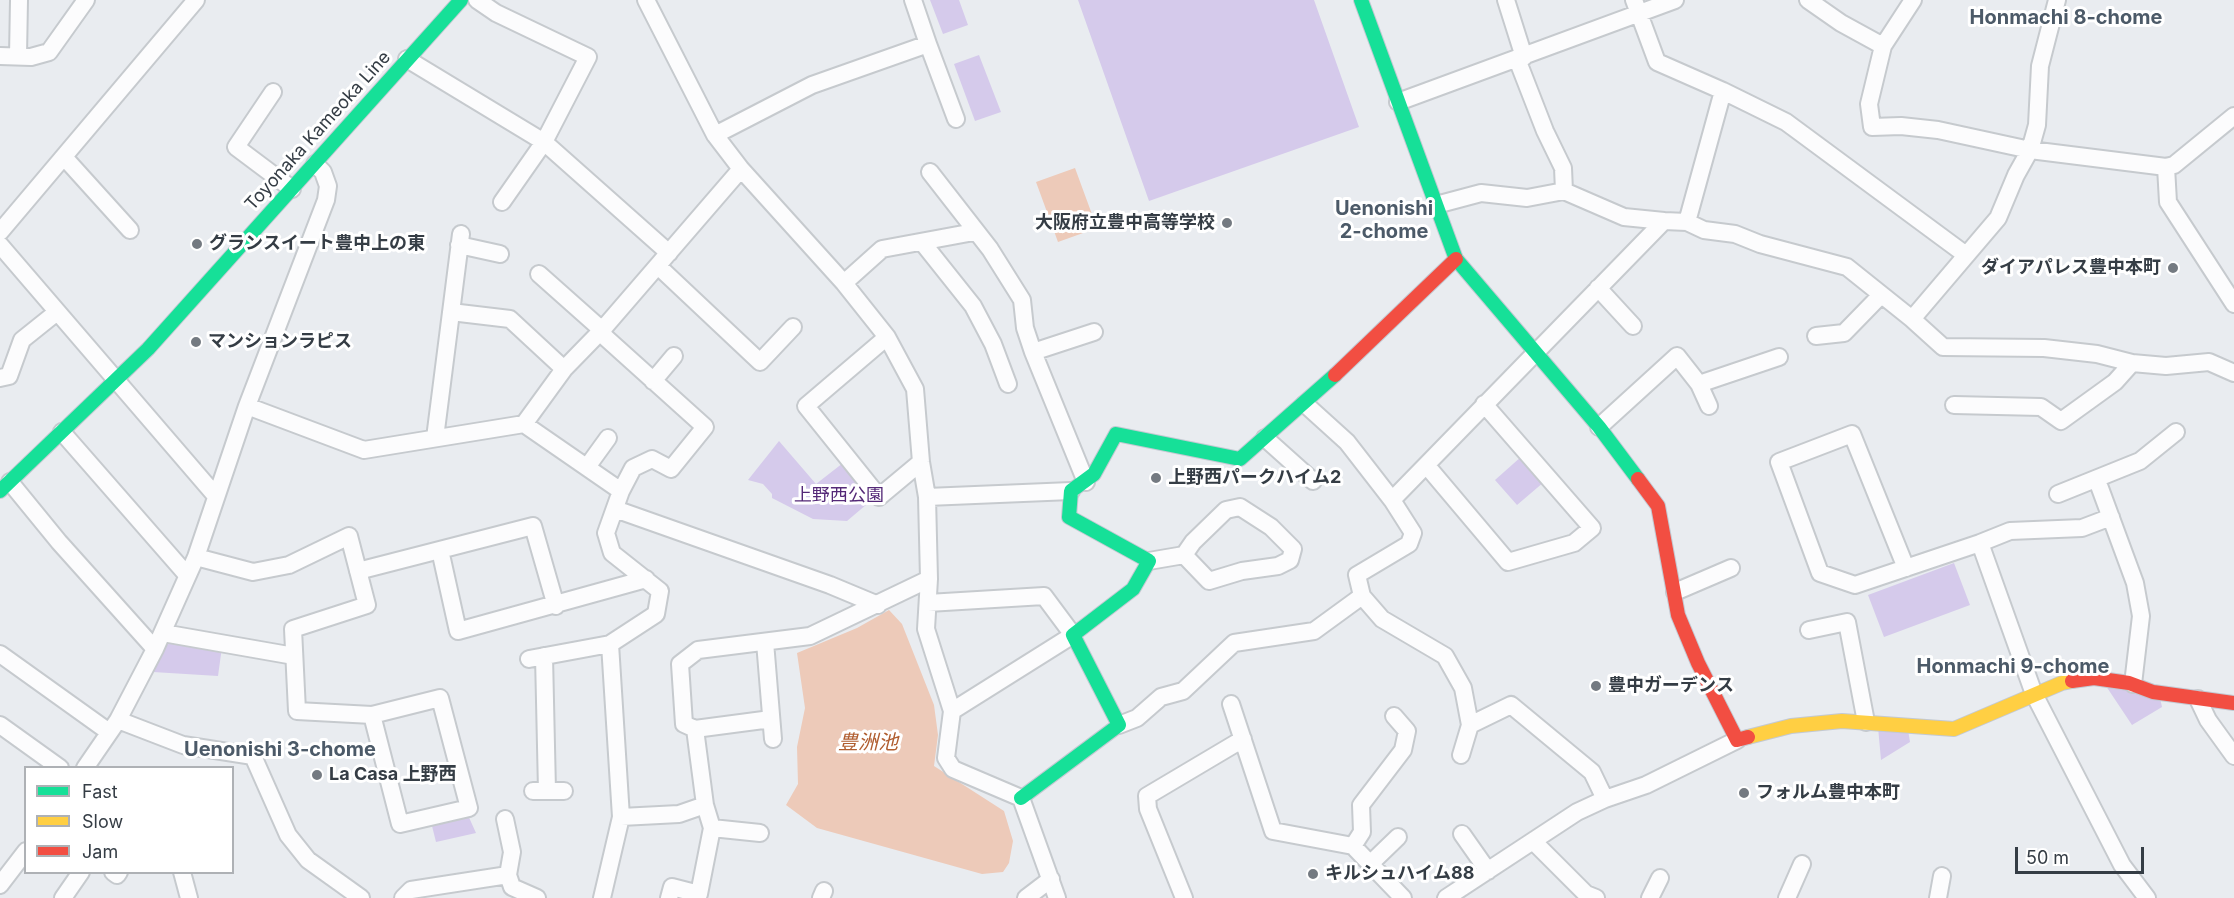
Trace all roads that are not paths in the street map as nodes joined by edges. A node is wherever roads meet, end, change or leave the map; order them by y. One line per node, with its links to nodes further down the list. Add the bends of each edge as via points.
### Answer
1 (19, 0): 18 (street)
2 (86, 0): 18 (street, via 49,52)
3 (196, 0): 29 (street)
4 (461, 0): 19 (street, Toyonaka Kameoka Line)
5 (477, 0): 27 (street, via 588,57)
6 (646, 0): 26 (street)
7 (913, 0): 15 (street)
8 (1361, 0): 23 (street)
9 (1506, 0): 20 (street)
10 (1675, 0): 14 (street)
11 (1808, 0): 16 (street)
12 (1913, 0): 16 (street)
13 (2057, 0): 28 (street, via 2040,66 2037,125)
14 (1637, 7): 20 (street); 21 (street, via 1657,62)
15 (928, 44): 25 (street); 26 (street, via 812,85)
16 (1883, 46): 28 (street, via 1869,104 1872,127 1938,130)
17 (0, 56): 18 (street)
18 (18, 56)
19 (407, 58): 27 (street); 30 (street, Toyonaka Kameoka Line)
20 (1521, 58): 23 (street); 35 (street, via 1545,131 1563,168)
21 (1723, 91): 39 (street); 46 (street, via 1786,122)
22 (273, 92): 34 (street, via 236,147)
23 (1398, 102): 37 (street)
24 (2234, 116): 31 (street, via 2174,165)
25 (956, 119)
26 (715, 135): 32 (street)
27 (544, 142): 36 (street); 48 (street)
28 (2030, 150): 31 (street); 46 (street, via 1998,218)
29 (64, 157): 40 (street); 41 (street)
30 (315, 164): 34 (street, Toyonaka Kameoka Line); 78 (street, via 328,186 326,200)
31 (2166, 167): 53 (street, via 2168,202)
32 (741, 169): 48 (street); 50 (street)
33 (930, 172): 42 (street)
34 (292, 189): 71 (street, Toyonaka Kameoka Line)
35 (1564, 191): 37 (street, via 1527,198 1482,193); 38 (street, via 1624,217)
36 (502, 202)
37 (1436, 205): 47 (street)
38 (1664, 221): 39 (street); 51 (street)
39 (1687, 222): 52 (street, via 1704,230 1735,234 1847,267)
40 (130, 230)
41 (0, 232)
42 (974, 232): 43 (street); 63 (street, via 990,249 1022,300)
43 (922, 242): 50 (street, via 882,249); 73 (street, via 974,306)
44 (0, 245): 54 (street)
45 (500, 254): 55 (street, via 460,239)
46 (1966, 255): 56 (street)
47 (1456, 259): 64 (street); 75 (street)
48 (663, 260): 58 (street, via 760,362); 59 (street)
49 (539, 274): 59 (street)
50 (844, 283): 62 (street)
51 (1598, 288): 57 (street); 64 (street)
52 (1881, 295): 56 (street); 61 (street, via 1844,333)
53 (2234, 304)
54 (57, 312): 70 (street, via 22,340 9,376); 71 (street)
55 (451, 312): 68 (street, via 510,319); 84 (street)
56 (1912, 319): 67 (street, via 1943,347 2044,348)
57 (1633, 326)
58 (793, 327)
59 (602, 330): 68 (street); 72 (street)
60 (1094, 332): 63 (street)
61 (1816, 336)
62 (887, 338): 87 (street, via 915,389); 87 (street, via 806,406 879,497)
63 (1033, 352): 92 (street)
64 (1534, 352): 76 (street); 81 (street)
65 (674, 356): 72 (street)
66 (1779, 357): 74 (street)
67 (2132, 363): 69 (street, via 2166,366 2209,362); 77 (street, via 2115,382 2061,421 2041,407)
68 (564, 369): 80 (street)
69 (2234, 373)
70 (0, 378)
71 (117, 381): 82 (street, Toyonaka Kameoka Line); 97 (street)
72 (653, 381): 94 (street, via 705,427 671,469 652,459 633,468)
73 (1008, 384)
74 (1699, 384): 79 (street); 81 (street, via 1677,356)
75 (1305, 404): 86 (street); 99 (street, via 1347,442)
76 (1484, 404): 88 (street); 88 (street, via 1592,528 1574,543 1508,562)
77 (1954, 405)
78 (247, 406): 84 (street, via 364,450); 97 (street)
79 (1709, 406)
80 (524, 424): 84 (street); 89 (street)
81 (1599, 427): 113 (street, via 1658,506)
82 (63, 432): 93 (street, Toyonaka Kameoka Line); 110 (street)
83 (2176, 432): 90 (street, via 2140,461)
84 (435, 438)
85 (608, 438): 89 (street)
86 (1265, 438): 91 (street); 92 (street, via 1240,459 1116,434)
87 (921, 462): 98 (street)
88 (1427, 466): 99 (street)
89 (587, 467): 94 (street)
90 (2097, 480): 96 (street); 101 (street)
91 (1313, 481)
92 (1086, 482): 95 (street)
93 (5, 487): 123 (street)
94 (621, 490): 100 (street)
95 (1071, 491): 98 (street); 106 (street, via 1069,517)
96 (2058, 494)
97 (215, 495): 105 (street)
98 (927, 497): 112 (street)
99 (1392, 500): 114 (street, via 1413,533 1409,544 1357,575)
100 (615, 508): 111 (street, via 606,533 612,553); 116 (street)
101 (2111, 517): 102 (street, via 2082,528 2010,531); 126 (street, via 2134,582 2141,616)
102 (1980, 543): 108 (street); 127 (street)
103 (440, 550): 109 (street); 117 (street, via 533,526); 117 (street, via 458,631)
104 (1184, 555): 104 (street, via 1226,510 1240,507 1271,527 1293,549 1290,560 1278,566 1209,582); 106 (street)
105 (196, 557): 109 (street, via 253,572 289,565 349,536); 110 (street)
106 (1149, 561): 120 (street, via 1133,590)
107 (1731, 568): 113 (street)
108 (1906, 568): 108 (street, via 1855,585 1820,573 1779,462 1852,434)
109 (357, 571): 125 (street, via 367,605 293,629)
110 (187, 575): 119 (street)
111 (646, 579): 117 (street); 122 (street, via 660,591 656,614)
112 (929, 579): 115 (street); 116 (street)
113 (1675, 592): 143 (street, via 1678,615 1698,663)
114 (1362, 596): 137 (street, via 1382,619 1444,656 1463,688); 139 (street, via 1314,631 1234,643 1183,691 1161,697 1137,718)
115 (928, 603): 120 (street, via 1044,596); 131 (street, via 926,629)
116 (878, 605): 121 (street, via 810,636)
117 (556, 606)
118 (1809, 630): 135 (street, via 1847,622)
119 (163, 633): 123 (street); 125 (street)
120 (1072, 635): 131 (street); 139 (street)
121 (765, 642): 134 (street); 140 (street, via 698,650 680,664 684,724)
122 (610, 644): 148 (street, via 537,658 540,791); 152 (street)
123 (155, 649): 138 (street)
124 (0, 654): 138 (street)
125 (294, 656): 132 (street, via 297,711)
126 (2133, 684): 127 (street, via 2094,678 2062,683); 128 (street, via 2153,692)
127 (2034, 694): 135 (street, via 1954,729); 170 (street)
128 (2198, 699): 129 (street); 145 (street)
129 (2234, 703)
130 (1231, 704): 142 (street)
131 (952, 711): 149 (street, via 946,758 953,769)
132 (372, 715): 132 (street, via 440,698 469,808 400,824)
133 (1394, 716): 159 (street, via 1407,732 1403,750 1361,804 1362,832)
134 (771, 719): 140 (street); 141 (street)
135 (1866, 722): 143 (street, via 1791,726)
136 (0, 725): 146 (street)
137 (1470, 725): 144 (street); 150 (street, via 1511,705 1592,772)
138 (114, 726): 147 (street); 175 (street, via 183,745 253,756 288,835 308,860)
139 (1119, 726): 149 (street)
140 (695, 729): 151 (street)
141 (773, 739)
142 (1243, 739): 159 (street, via 1273,831); 182 (street, via 1147,796 1148,809)
143 (1737, 740): 150 (street, via 1646,785)
144 (1461, 755)
145 (2234, 756)
146 (57, 766)
147 (86, 766)
148 (564, 791)
149 (1021, 798): 169 (street)
150 (1605, 798): 158 (street)
151 (705, 806): 152 (street, via 679,814); 154 (street)
152 (621, 817): 178 (street)
153 (505, 819): 166 (street, via 512,852)
154 (712, 828): 155 (street); 179 (street, via 699,894 672,887)
155 (760, 833)
156 (1462, 834): 163 (street)
157 (1398, 837): 161 (street)
158 (1533, 841): 163 (street); 184 (street, via 1586,894)
159 (1353, 846): 161 (street)
160 (24, 854): 171 (street)
161 (1370, 864): 183 (street)
162 (1802, 864): 186 (street)
163 (1488, 871): 172 (street)
164 (80, 874): 173 (street)
165 (182, 874): 174 (street)
166 (508, 876): 176 (street, via 411,890); 177 (street, via 512,887)
167 (1942, 876): 187 (street)
168 (1660, 878): 185 (street)
169 (1051, 879): 180 (street); 181 (street)
170 (2133, 880): 188 (street); 189 (street)
171 (0, 885)
172 (1457, 896)
173 (63, 898)
174 (189, 898)
175 (361, 898)
176 (403, 898)
177 (537, 898)
178 (602, 898)
179 (669, 898)
180 (1026, 898)
181 (1057, 898)
182 (1184, 898)
183 (1404, 898)
184 (1596, 898)
185 (1650, 898)
186 (1786, 898)
187 (1938, 898)
188 (2131, 898)
189 (2147, 898)

